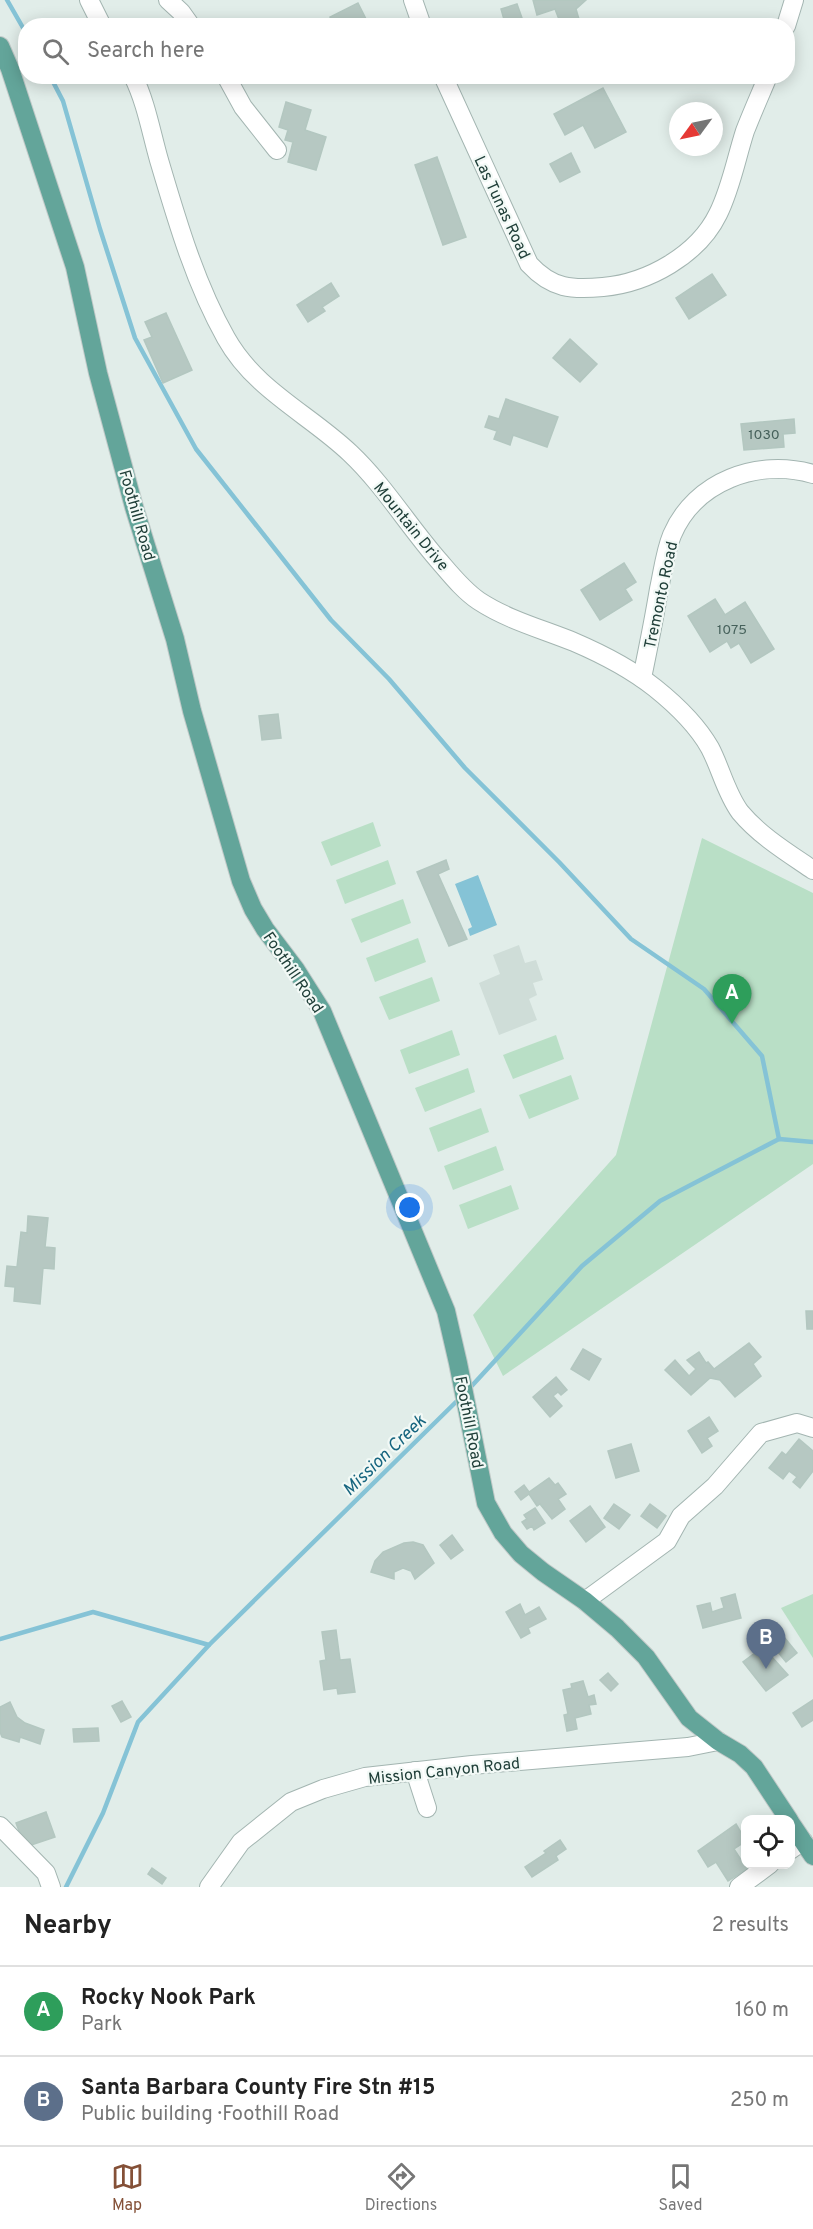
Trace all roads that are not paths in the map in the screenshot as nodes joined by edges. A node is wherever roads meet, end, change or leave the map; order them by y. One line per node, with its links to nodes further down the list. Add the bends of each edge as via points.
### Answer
1 (89, 0): 5 (street)
2 (168, 0): 6 (street)
3 (413, 0): 7 (street)
4 (794, 0): 8 (street)
5 (98, 18)
6 (185, 18)
7 (419, 18)
8 (788, 18)
9 (0, 46): 19 (main road, Foothill Road, via 75,267 98,374 241,881 265,929 322,1011 446,1311 486,1503 521,1554)
10 (137, 84): 16 (street, Mountain Drive, via 194,272 208,306 242,363 284,402 351,454 438,560 477,599 518,622 604,656)
11 (230, 84): 14 (street)
12 (447, 84): 13 (street, Las Tunas Road, via 529,264 552,283 587,288 635,281 659,270 689,250 707,230 727,191)
13 (765, 84)
14 (277, 150)
15 (813, 474): 16 (street, Tremonto Road, via 783,468 739,474 705,492 692,504 675,529 666,556)
16 (642, 678): 17 (street, Mountain Drive, via 694,726 709,747 739,811 754,828)
17 (813, 870)
18 (813, 1428): 19 (street, via 797,1423 761,1433 715,1486 681,1516 667,1540)
19 (585, 1601): 20 (main road, Foothill Road, via 646,1657 688,1718)
20 (718, 1742): 21 (street, Mission Canyon Road); 23 (main road, Foothill Road, via 754,1767)
21 (415, 1772): 22 (street); 29 (street, Mission Canyon Road, via 365,1777 291,1802 241,1842)
22 (427, 1808)
23 (786, 1815)
24 (0, 1826): 28 (street, via 46,1873)
25 (795, 1833): 26 (main road, Foothill Road)
26 (802, 1849)
27 (763, 1869): 30 (street)
28 (51, 1887)
29 (209, 1887)
30 (738, 1887)

